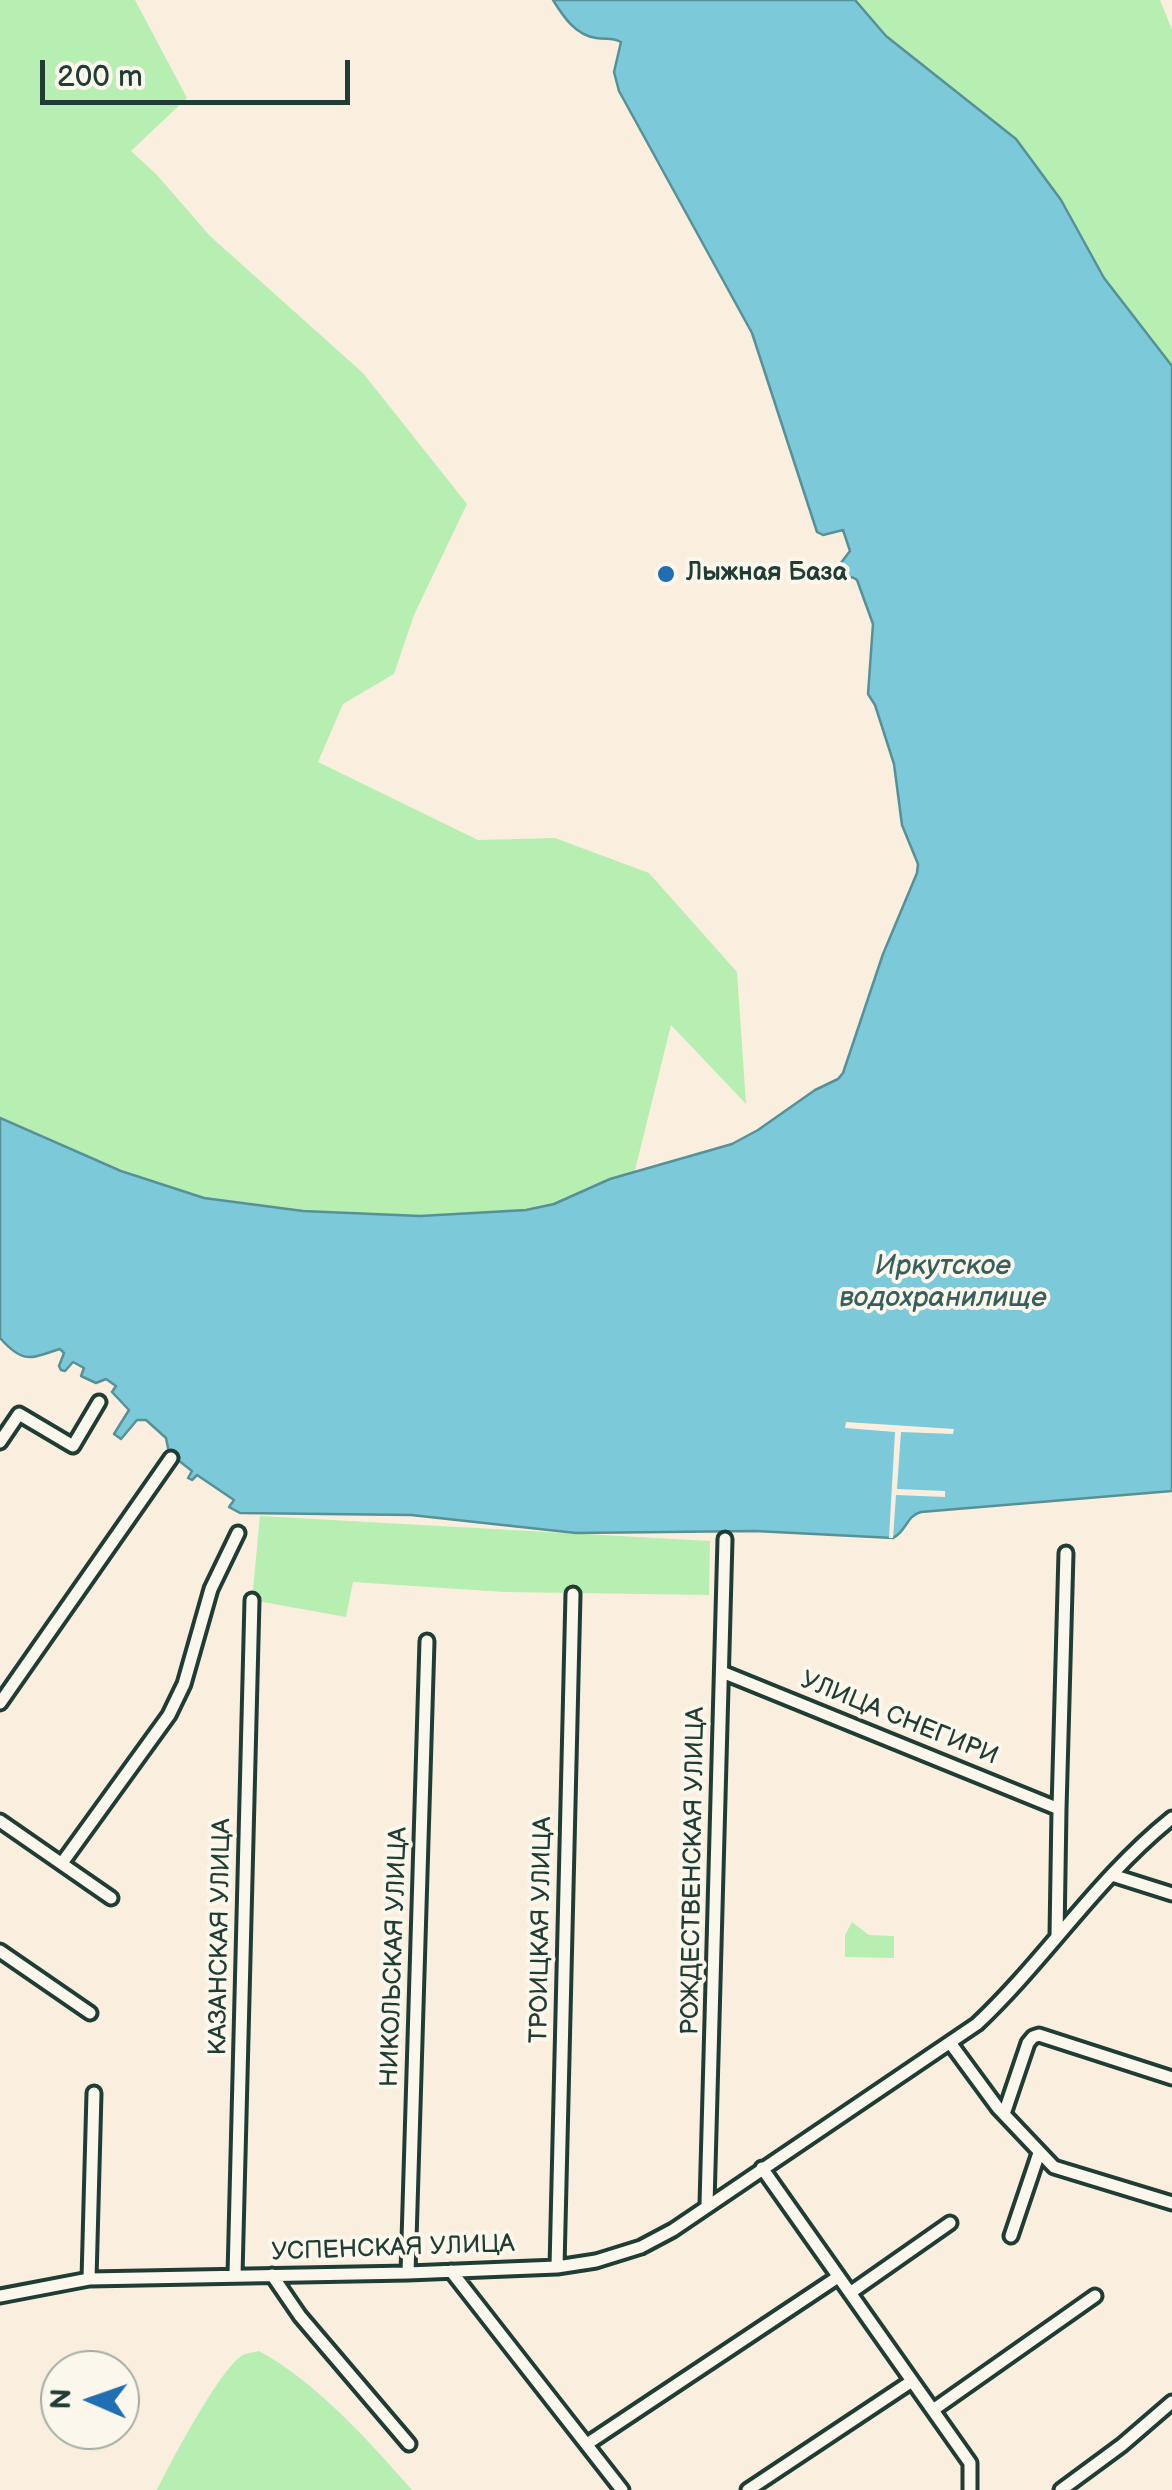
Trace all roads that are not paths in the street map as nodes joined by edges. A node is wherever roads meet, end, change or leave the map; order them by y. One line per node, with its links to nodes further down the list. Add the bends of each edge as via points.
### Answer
1 (99, 1402): 2 (street, via 73,1446 19,1414)
2 (0, 1442)
3 (170, 1458): 11 (street)
4 (238, 1534): 15 (street, via 211,1589 184,1684 168,1715)
5 (725, 1539): 10 (street, РОЖДЕСТВЕНСКАЯ УЛИЦА)
6 (1066, 1553): 12 (street)
7 (572, 1594): 32 (street, ТРОИЦКАЯ УЛИЦА)
8 (252, 1600): 36 (street, КАЗАНСКАЯ УЛИЦА)
9 (426, 1641): 34 (street, НИКОЛЬСКАЯ УЛИЦА)
10 (722, 1672): 12 (street, УЛИЦА СНЕГИРИ); 29 (street, РОЖДЕСТВЕНСКАЯ УЛИЦА)
11 (0, 1703)
12 (1060, 1808): 19 (street)
13 (1172, 1818): 16 (street, УСПЕНСКАЯ УЛИЦА)
14 (0, 1821): 15 (street)
15 (62, 1863): 18 (street)
16 (1112, 1874): 17 (street); 19 (street, УСПЕНСКАЯ УЛИЦА)
17 (1172, 1894)
18 (112, 1898)
19 (1057, 1936): 22 (street, УСПЕНСКАЯ УЛИЦА, via 1013,1990)
20 (0, 1951): 21 (street)
21 (90, 2012)
22 (951, 2044): 25 (street); 27 (street, УСПЕНСКАЯ УЛИЦА)
23 (1172, 2078): 25 (street, via 1039,2035 1028,2043)
24 (94, 2092): 38 (street)
25 (1004, 2114): 26 (street)
26 (1038, 2153): 28 (street, via 1054,2167); 31 (street)
27 (762, 2168): 29 (street, УСПЕНСКАЯ УЛИЦА); 37 (street)
28 (1172, 2203)
29 (708, 2204): 32 (street, УСПЕНСКАЯ УЛИЦА, via 640,2247)
30 (950, 2223): 39 (street)
31 (1011, 2236)
32 (557, 2266): 33 (street, УСПЕНСКАЯ УЛИЦА)
33 (452, 2271): 34 (street, УСПЕНСКАЯ УЛИЦА); 46 (street)
34 (408, 2273): 35 (street, УСПЕНСКАЯ УЛИЦА)
35 (272, 2275): 36 (street, УСПЕНСКАЯ УЛИЦА); 45 (street)
36 (235, 2276): 38 (street, УСПЕНСКАЯ УЛИЦА)
37 (838, 2277): 39 (street); 46 (street)
38 (89, 2279): 40 (street, УСПЕНСКАЯ УЛИЦА)
39 (850, 2292): 42 (street)
40 (0, 2296)
41 (1095, 2296): 44 (street)
42 (912, 2381): 44 (street); 48 (street)
43 (1172, 2402): 50 (street)
44 (932, 2410): 49 (street, via 970,2463)
45 (409, 2444)
46 (587, 2444): 47 (street)
47 (622, 2490)
48 (748, 2490)
49 (970, 2490)
50 (1061, 2490)

